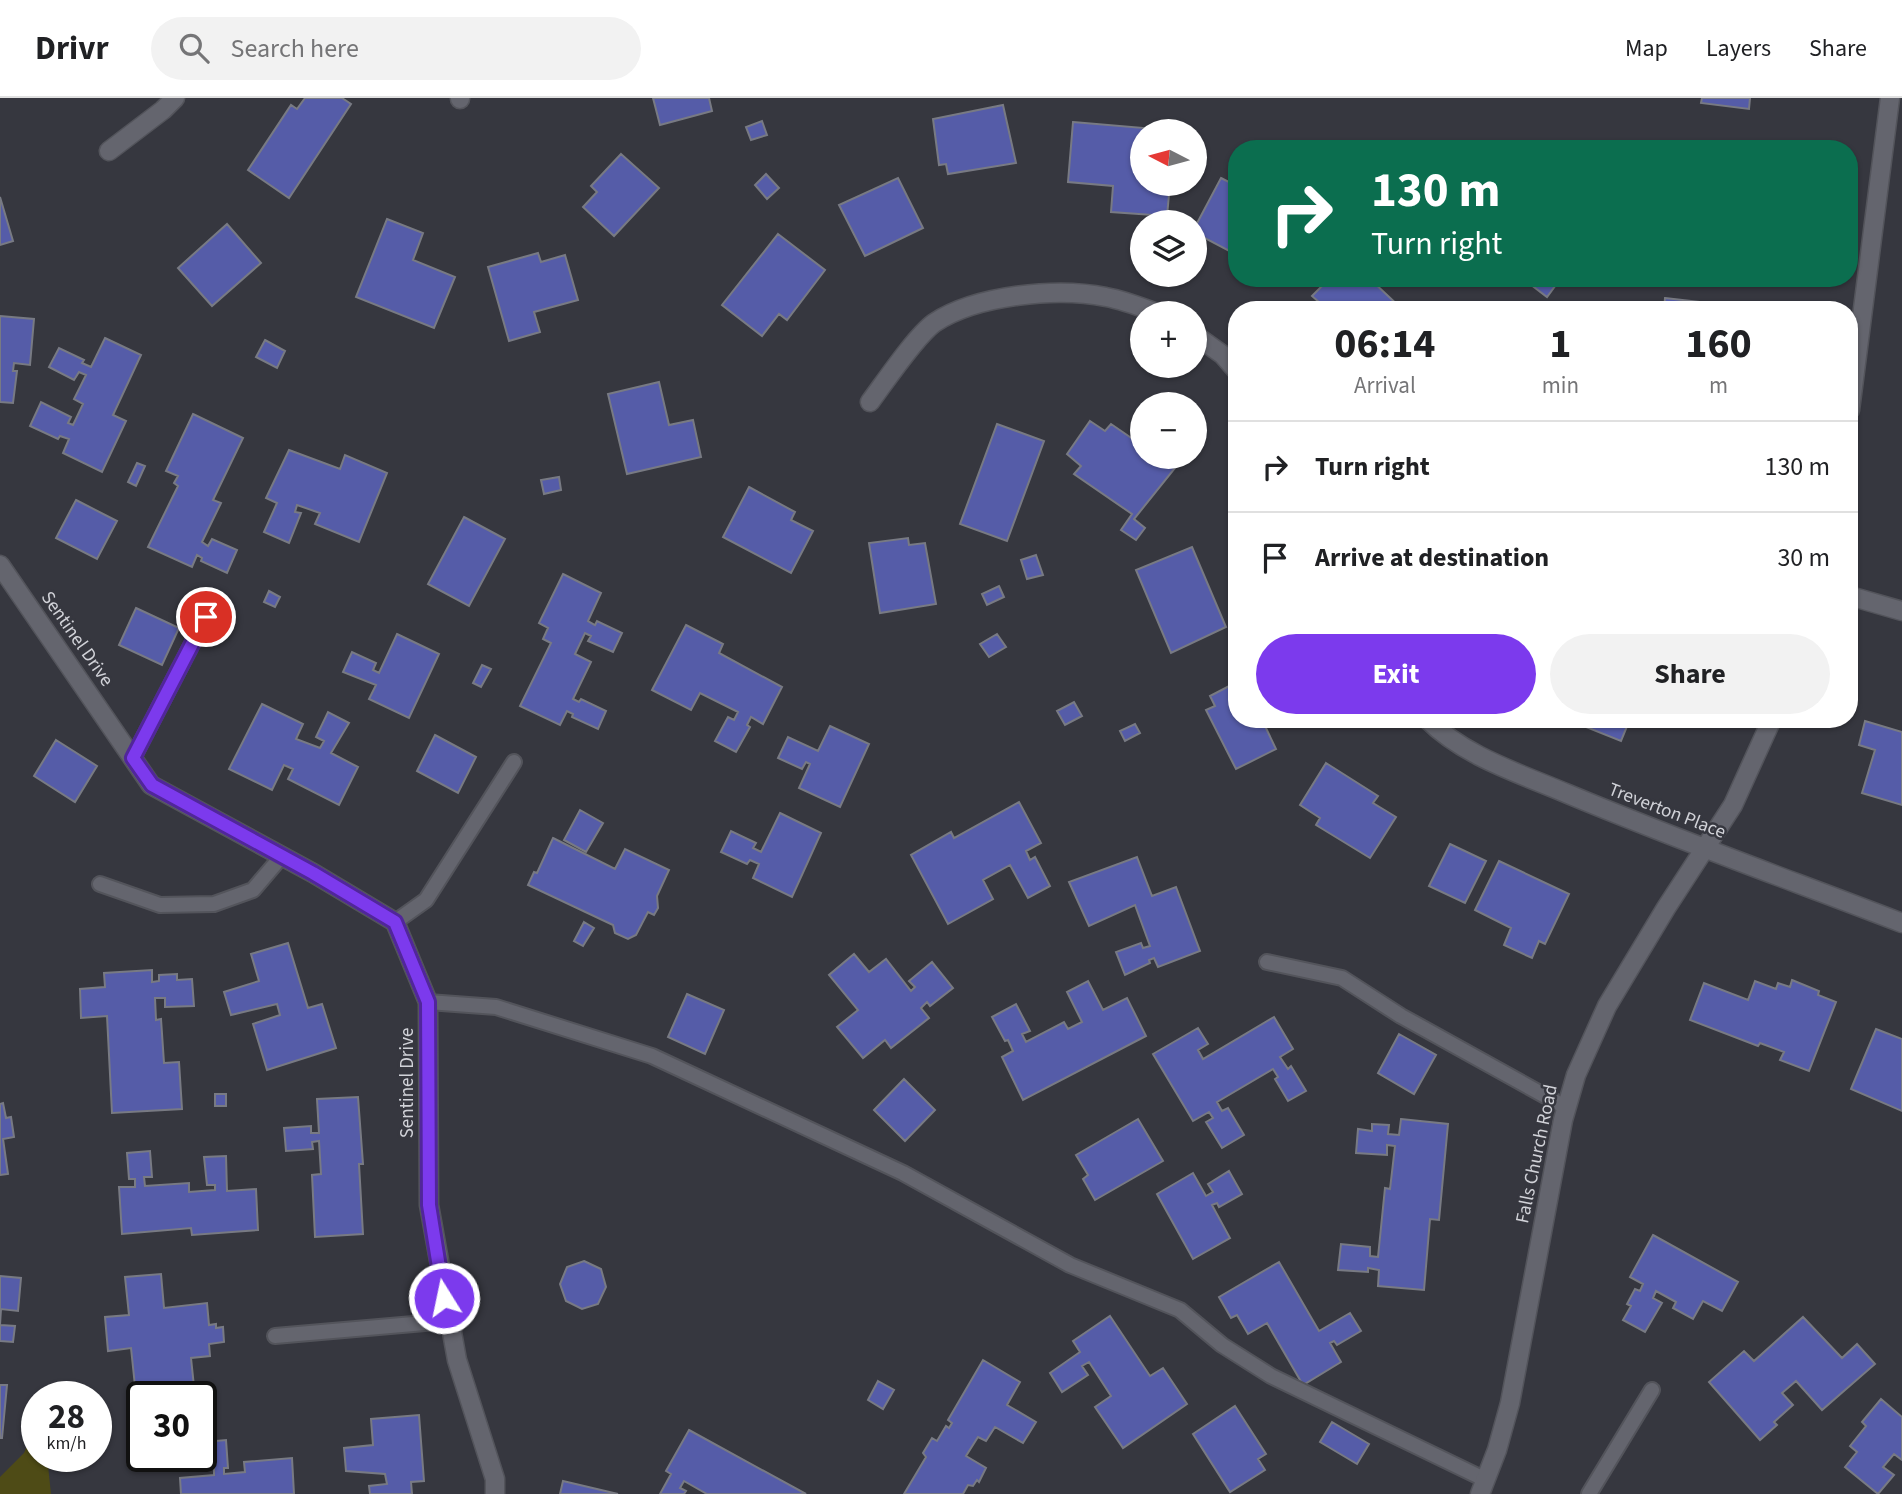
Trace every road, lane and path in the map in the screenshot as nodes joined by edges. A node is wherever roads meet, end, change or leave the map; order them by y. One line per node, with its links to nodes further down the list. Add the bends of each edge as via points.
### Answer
1 (175, 98): 3 (street)
2 (1890, 98): 6 (street)
3 (109, 151)
4 (1130, 305): 8 (street, via 1063,293 995,300 960,311 933,324)
5 (1207, 344): 7 (street)
6 (1858, 348)
7 (1228, 361)
8 (870, 402)
9 (0, 565): 15 (street, Sentinel Drive)
10 (1858, 598): 11 (street)
11 (1902, 611)
12 (206, 617): 15 (lane)
13 (1436, 728): 17 (street, Treverton Place, via 1499,766)
14 (1768, 728): 17 (street, Falls Church Road, via 1733,806)
15 (133, 758): 18 (street, Sentinel Drive, via 152,785)
16 (514, 762): 20 (lane, via 426,900)
17 (1706, 850): 21 (street, Treverton Place); 24 (street, Falls Church Road, via 1607,1006 1576,1075)
18 (282, 856): 19 (lane, via 253,890 214,904 160,905); 20 (street, Sentinel Drive)
19 (100, 884)
20 (395, 922): 23 (street, Sentinel Drive)
21 (1902, 923)
22 (1268, 962): 24 (lane, via 1342,978)
23 (428, 1002): 25 (street, Sentinel Drive, via 429,1205); 28 (lane, via 496,1007 652,1056 903,1174 1070,1265 1180,1310 1222,1345 1271,1376)
24 (1567, 1108): 28 (street, Falls Church Road, via 1510,1403)
25 (448, 1321): 26 (lane); 29 (street, Sentinel Drive, via 495,1479)
26 (275, 1336)
27 (1652, 1390): 30 (lane)
28 (1484, 1489)
29 (495, 1494)
30 (1589, 1494)

